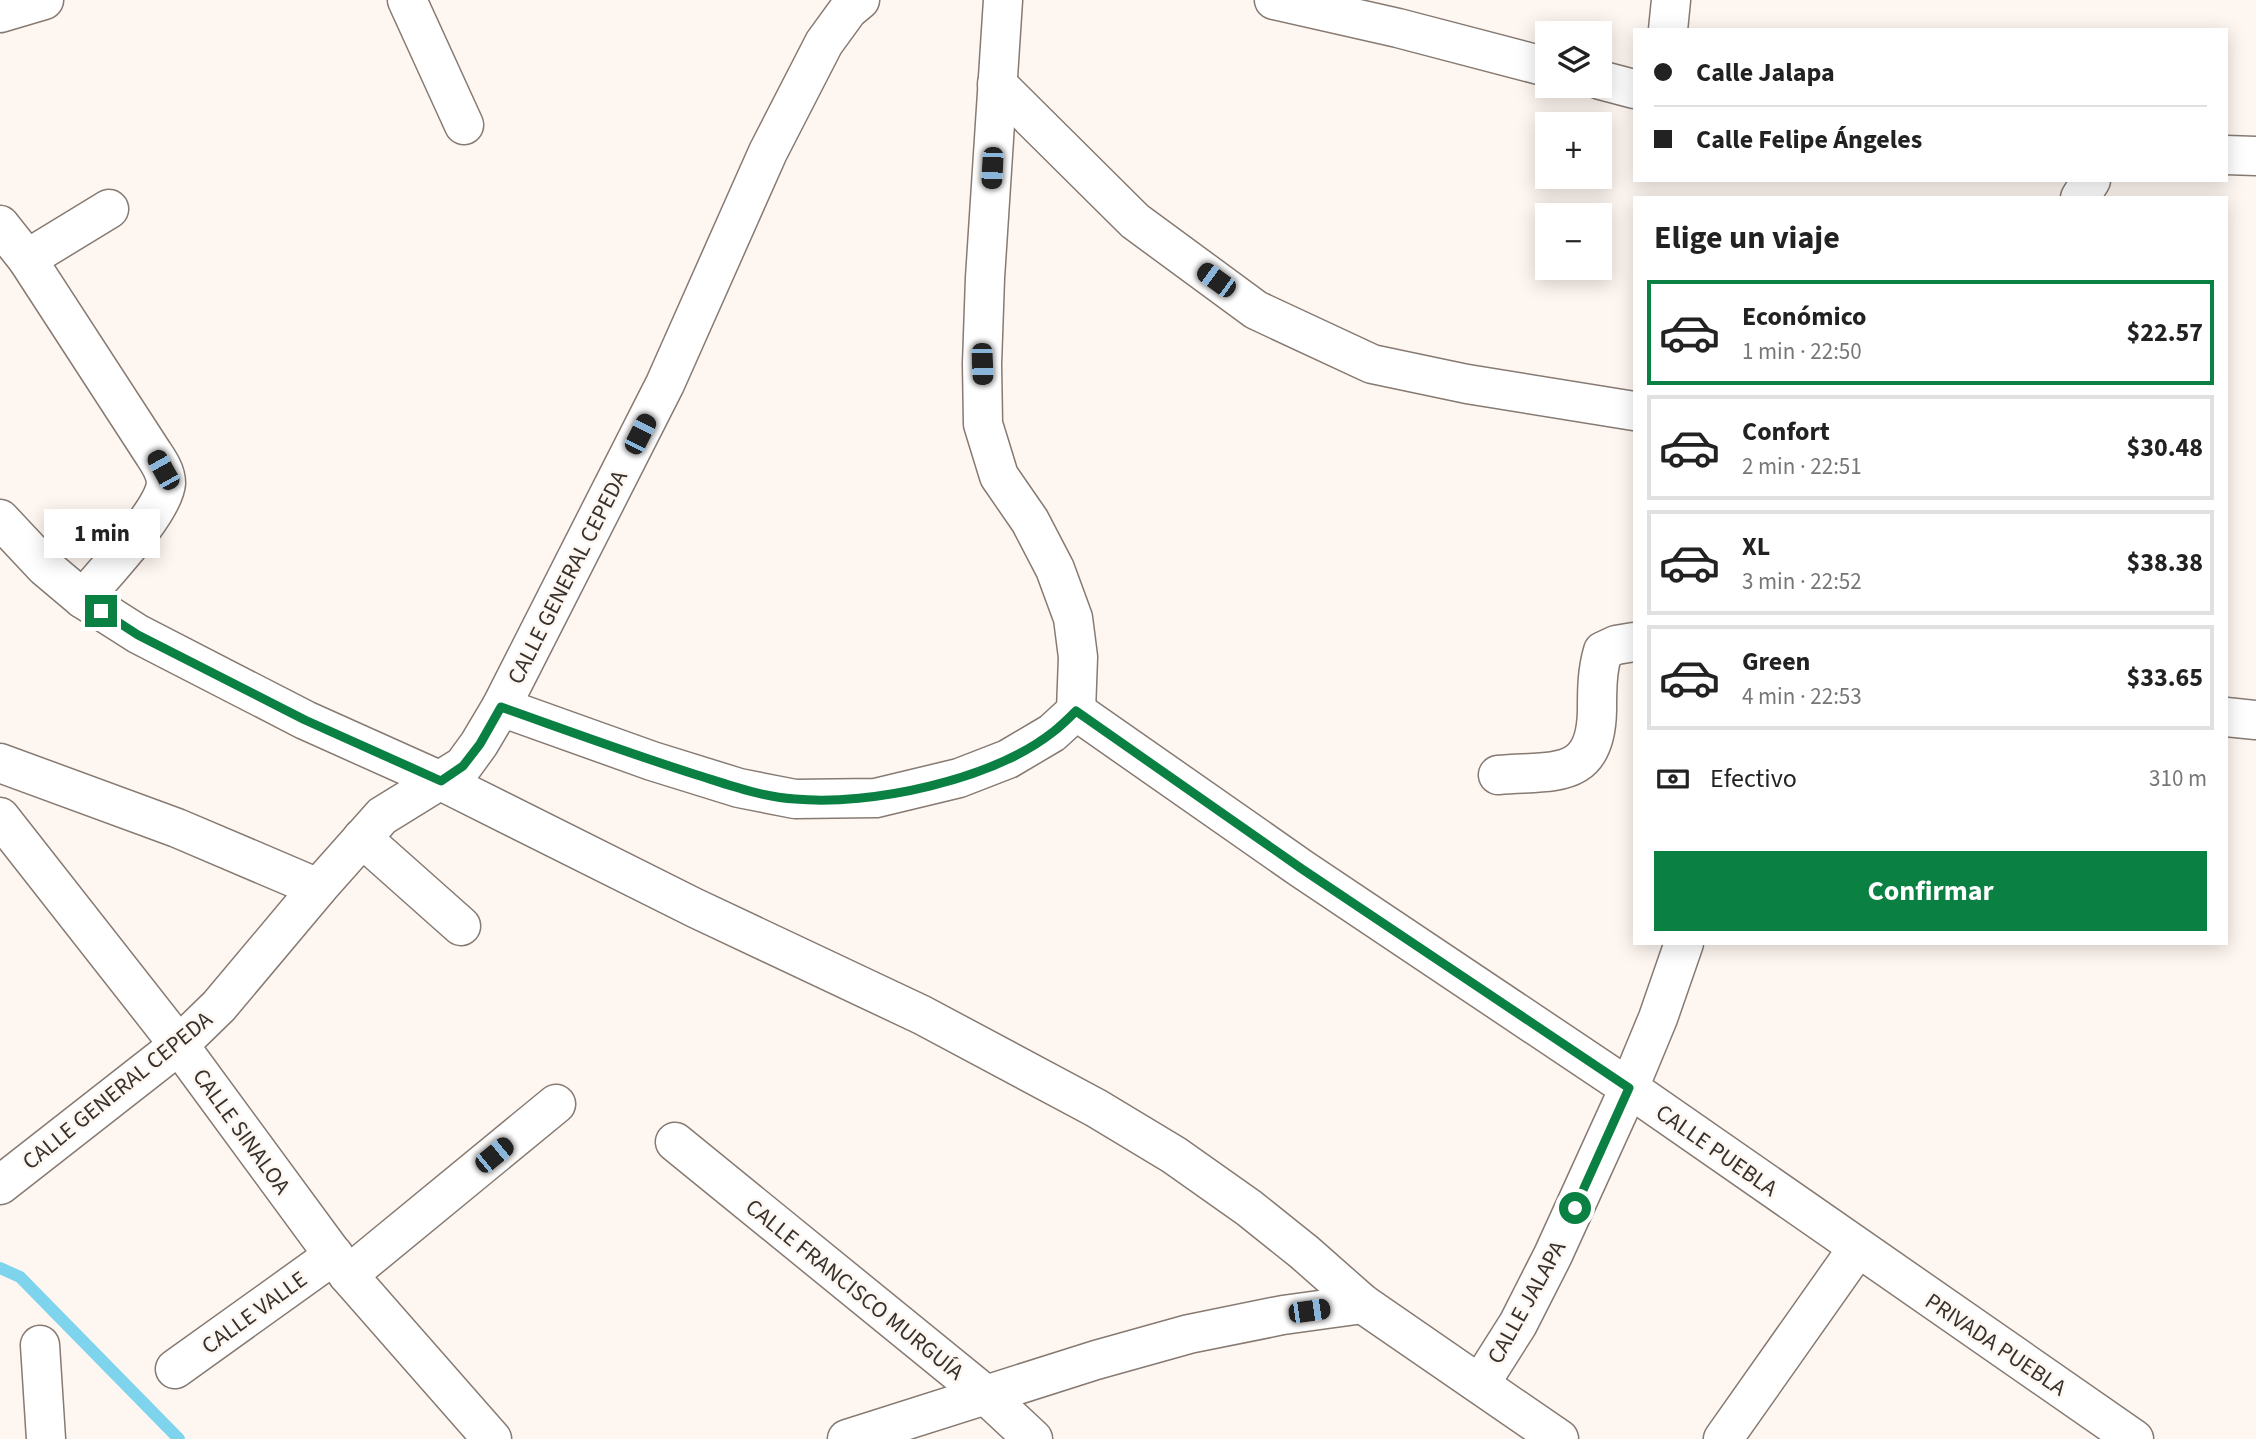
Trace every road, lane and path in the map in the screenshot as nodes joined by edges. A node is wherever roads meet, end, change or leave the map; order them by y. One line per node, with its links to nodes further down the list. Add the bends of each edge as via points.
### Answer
1 (44, 0): 7 (street)
2 (407, 0): 13 (street)
3 (1003, 0): 11 (street)
4 (1274, 0): 9 (street)
5 (1671, 0): 8 (street)
6 (850, 3): 23 (street, CALLE GENERAL CEPEDA, via 768,152 665,384)
7 (0, 13)
8 (1668, 28)
9 (1535, 63)
10 (1612, 83): 12 (street)
11 (997, 85): 19 (street, via 1135,221 1256,310 1372,364); 24 (street, via 983,328 983,424 999,475 1055,569 1073,618 1078,657)
12 (1633, 89)
13 (464, 125)
14 (2228, 155): 15 (street)
15 (2256, 156)
16 (108, 209): 18 (street)
17 (0, 225): 18 (street)
18 (27, 259): 21 (street, via 153,453 166,482 152,514)
19 (1633, 411)
20 (0, 519): 21 (street, CALLE JALAPA)
21 (83, 599): 29 (street, CALLE JALAPA, via 138,635 305,720)
22 (1633, 642): 28 (street, via 1603,651 1594,744 1576,766)
23 (501, 707): 24 (street, via 664,765 795,799 876,798 959,778 1008,759 1052,733); 29 (street, CALLE GENERAL CEPEDA, via 463,766)
24 (1076, 711): 36 (street, CALLE PUEBLA)
25 (2228, 717): 26 (street)
26 (2256, 720)
27 (0, 763): 32 (street, via 177,828)
28 (1498, 775)
29 (441, 781): 31 (street, CALLE GENERAL CEPEDA, via 382,816); 42 (street, CALLE JALAPA, via 922,1015 1096,1108 1249,1208)
30 (0, 817): 35 (street, CALLE SINALOA)
31 (362, 838): 32 (street, CALLE GENERAL CEPEDA); 33 (street)
32 (318, 888): 35 (street, CALLE GENERAL CEPEDA, via 219,1006)
33 (461, 926)
34 (1683, 945): 36 (street, CALLE JALAPA)
35 (179, 1045): 39 (street, CALLE GENERAL CEPEDA); 41 (street, CALLE SINALOA)
36 (1629, 1088): 40 (street, CALLE PUEBLA); 45 (street, CALLE JALAPA, via 1553,1255 1518,1324)
37 (556, 1104): 41 (street, CALLE VALLE)
38 (676, 1142): 46 (street, CALLE FRANCISCO MURGUÍA)
39 (0, 1185)
40 (1857, 1249): 52 (street); 53 (street, PRIVADA PUEBLA)
41 (341, 1265): 44 (street, CALLE VALLE); 48 (street, CALLE SINALOA)
42 (1363, 1304): 45 (street, CALLE JALAPA); 46 (street, via 1189,1334)
43 (40, 1345): 47 (street)
44 (174, 1369)
45 (1480, 1384): 51 (street)
46 (986, 1396): 49 (street); 50 (street, CALLE FRANCISCO MURGUÍA)
47 (46, 1439)
48 (492, 1439)
49 (847, 1439)
50 (1033, 1439)
51 (1559, 1439)
52 (1723, 1439)
53 (2134, 1439)

